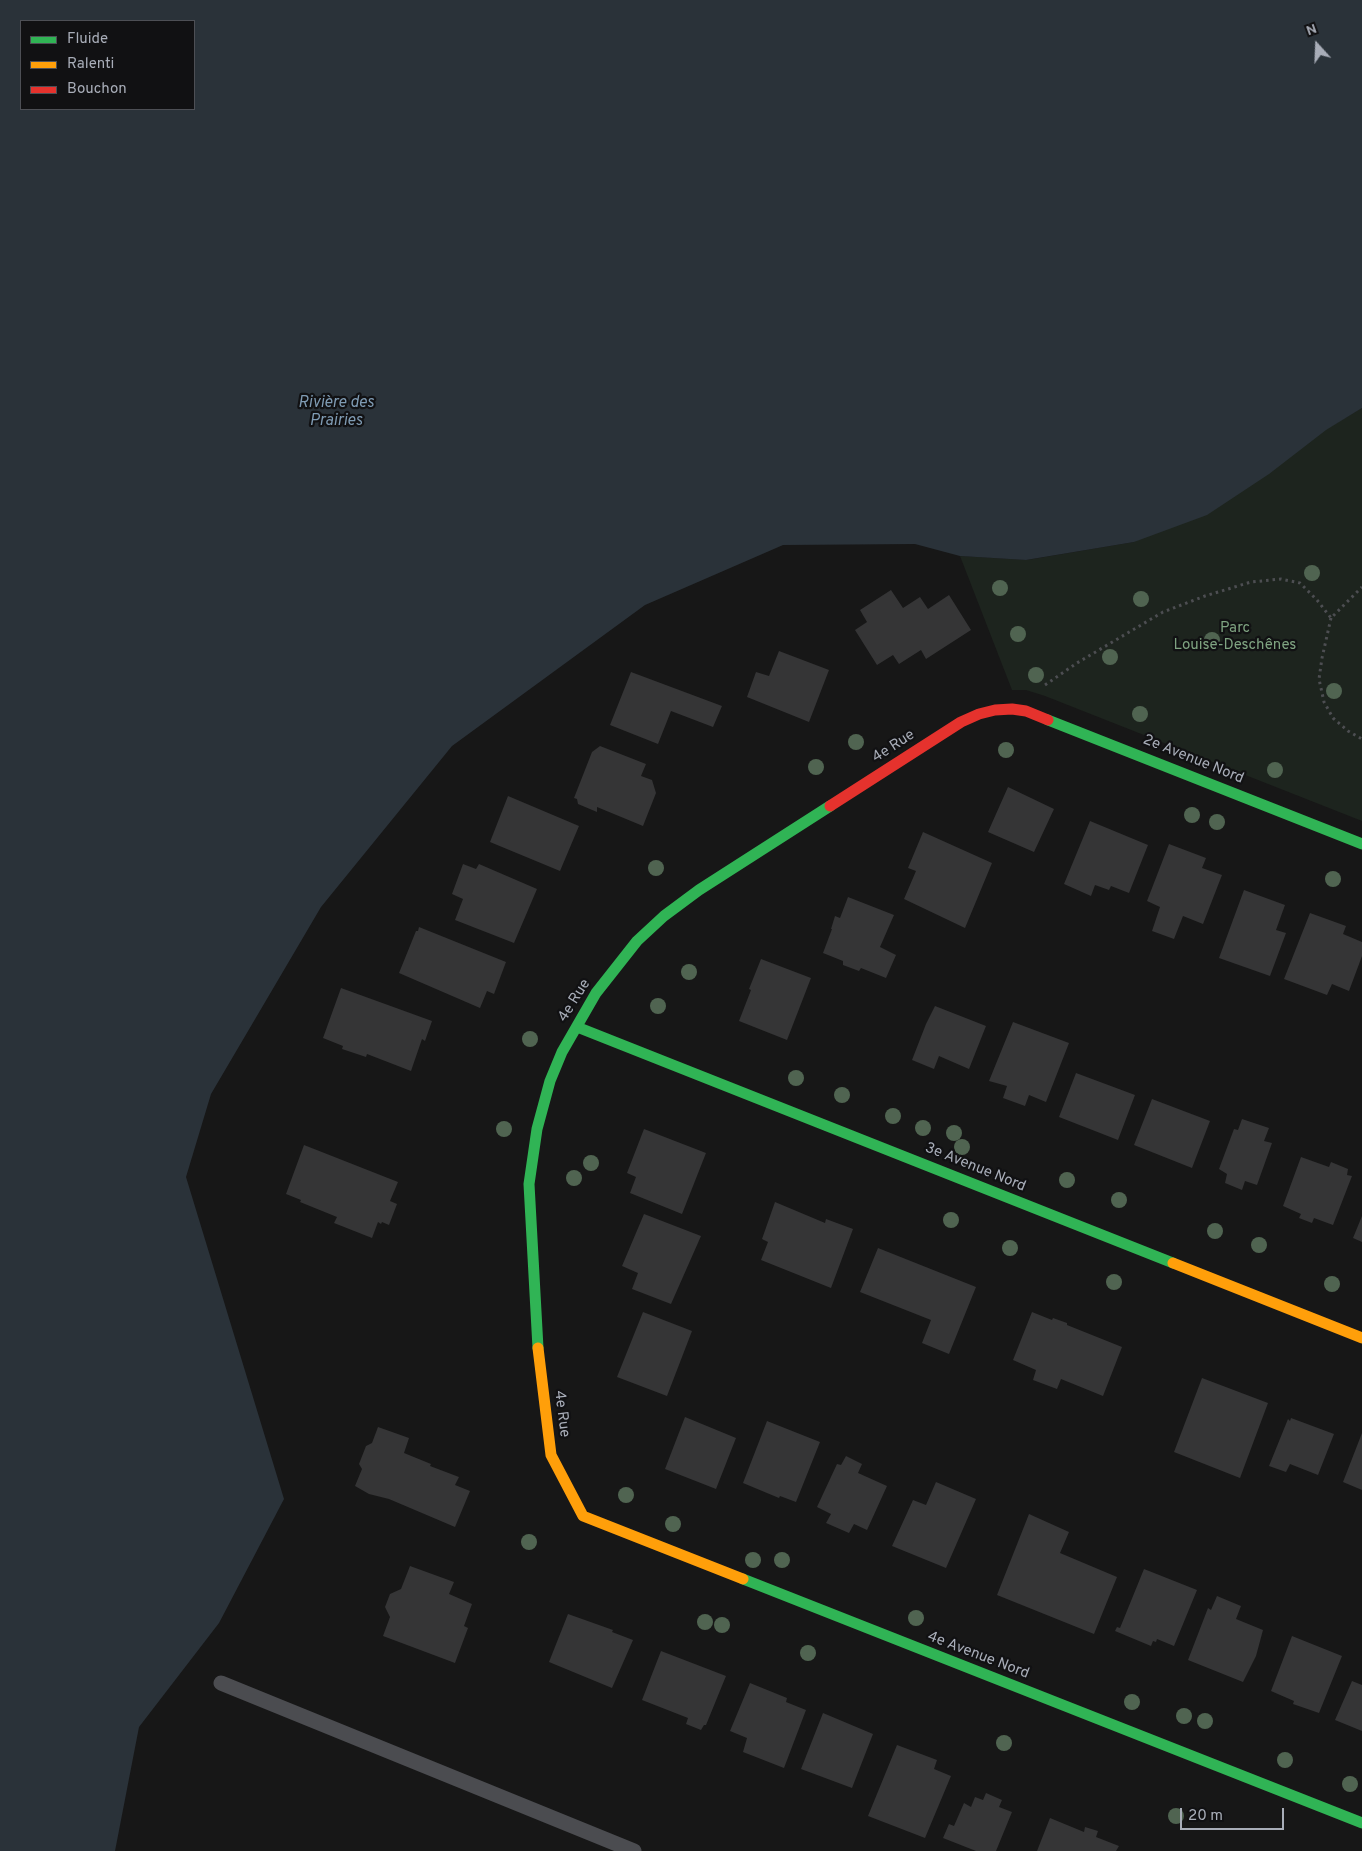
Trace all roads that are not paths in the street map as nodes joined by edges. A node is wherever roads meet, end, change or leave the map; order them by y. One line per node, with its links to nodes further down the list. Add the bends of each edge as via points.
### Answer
1 (1012, 709): 2 (street, 2e Avenue Nord, via 1040,716); 3 (street, 4e Rue, via 979,714 961,722 664,916 637,941 596,993)
2 (1362, 844)
3 (577, 1027): 4 (street, 3e Avenue Nord); 5 (street, 4e Rue, via 550,1081 537,1129 530,1184 537,1338 551,1455)
4 (1362, 1338)
5 (583, 1516): 7 (street, 4e Avenue Nord)
6 (221, 1682): 8 (lane)
7 (1362, 1823)
8 (634, 1851)

